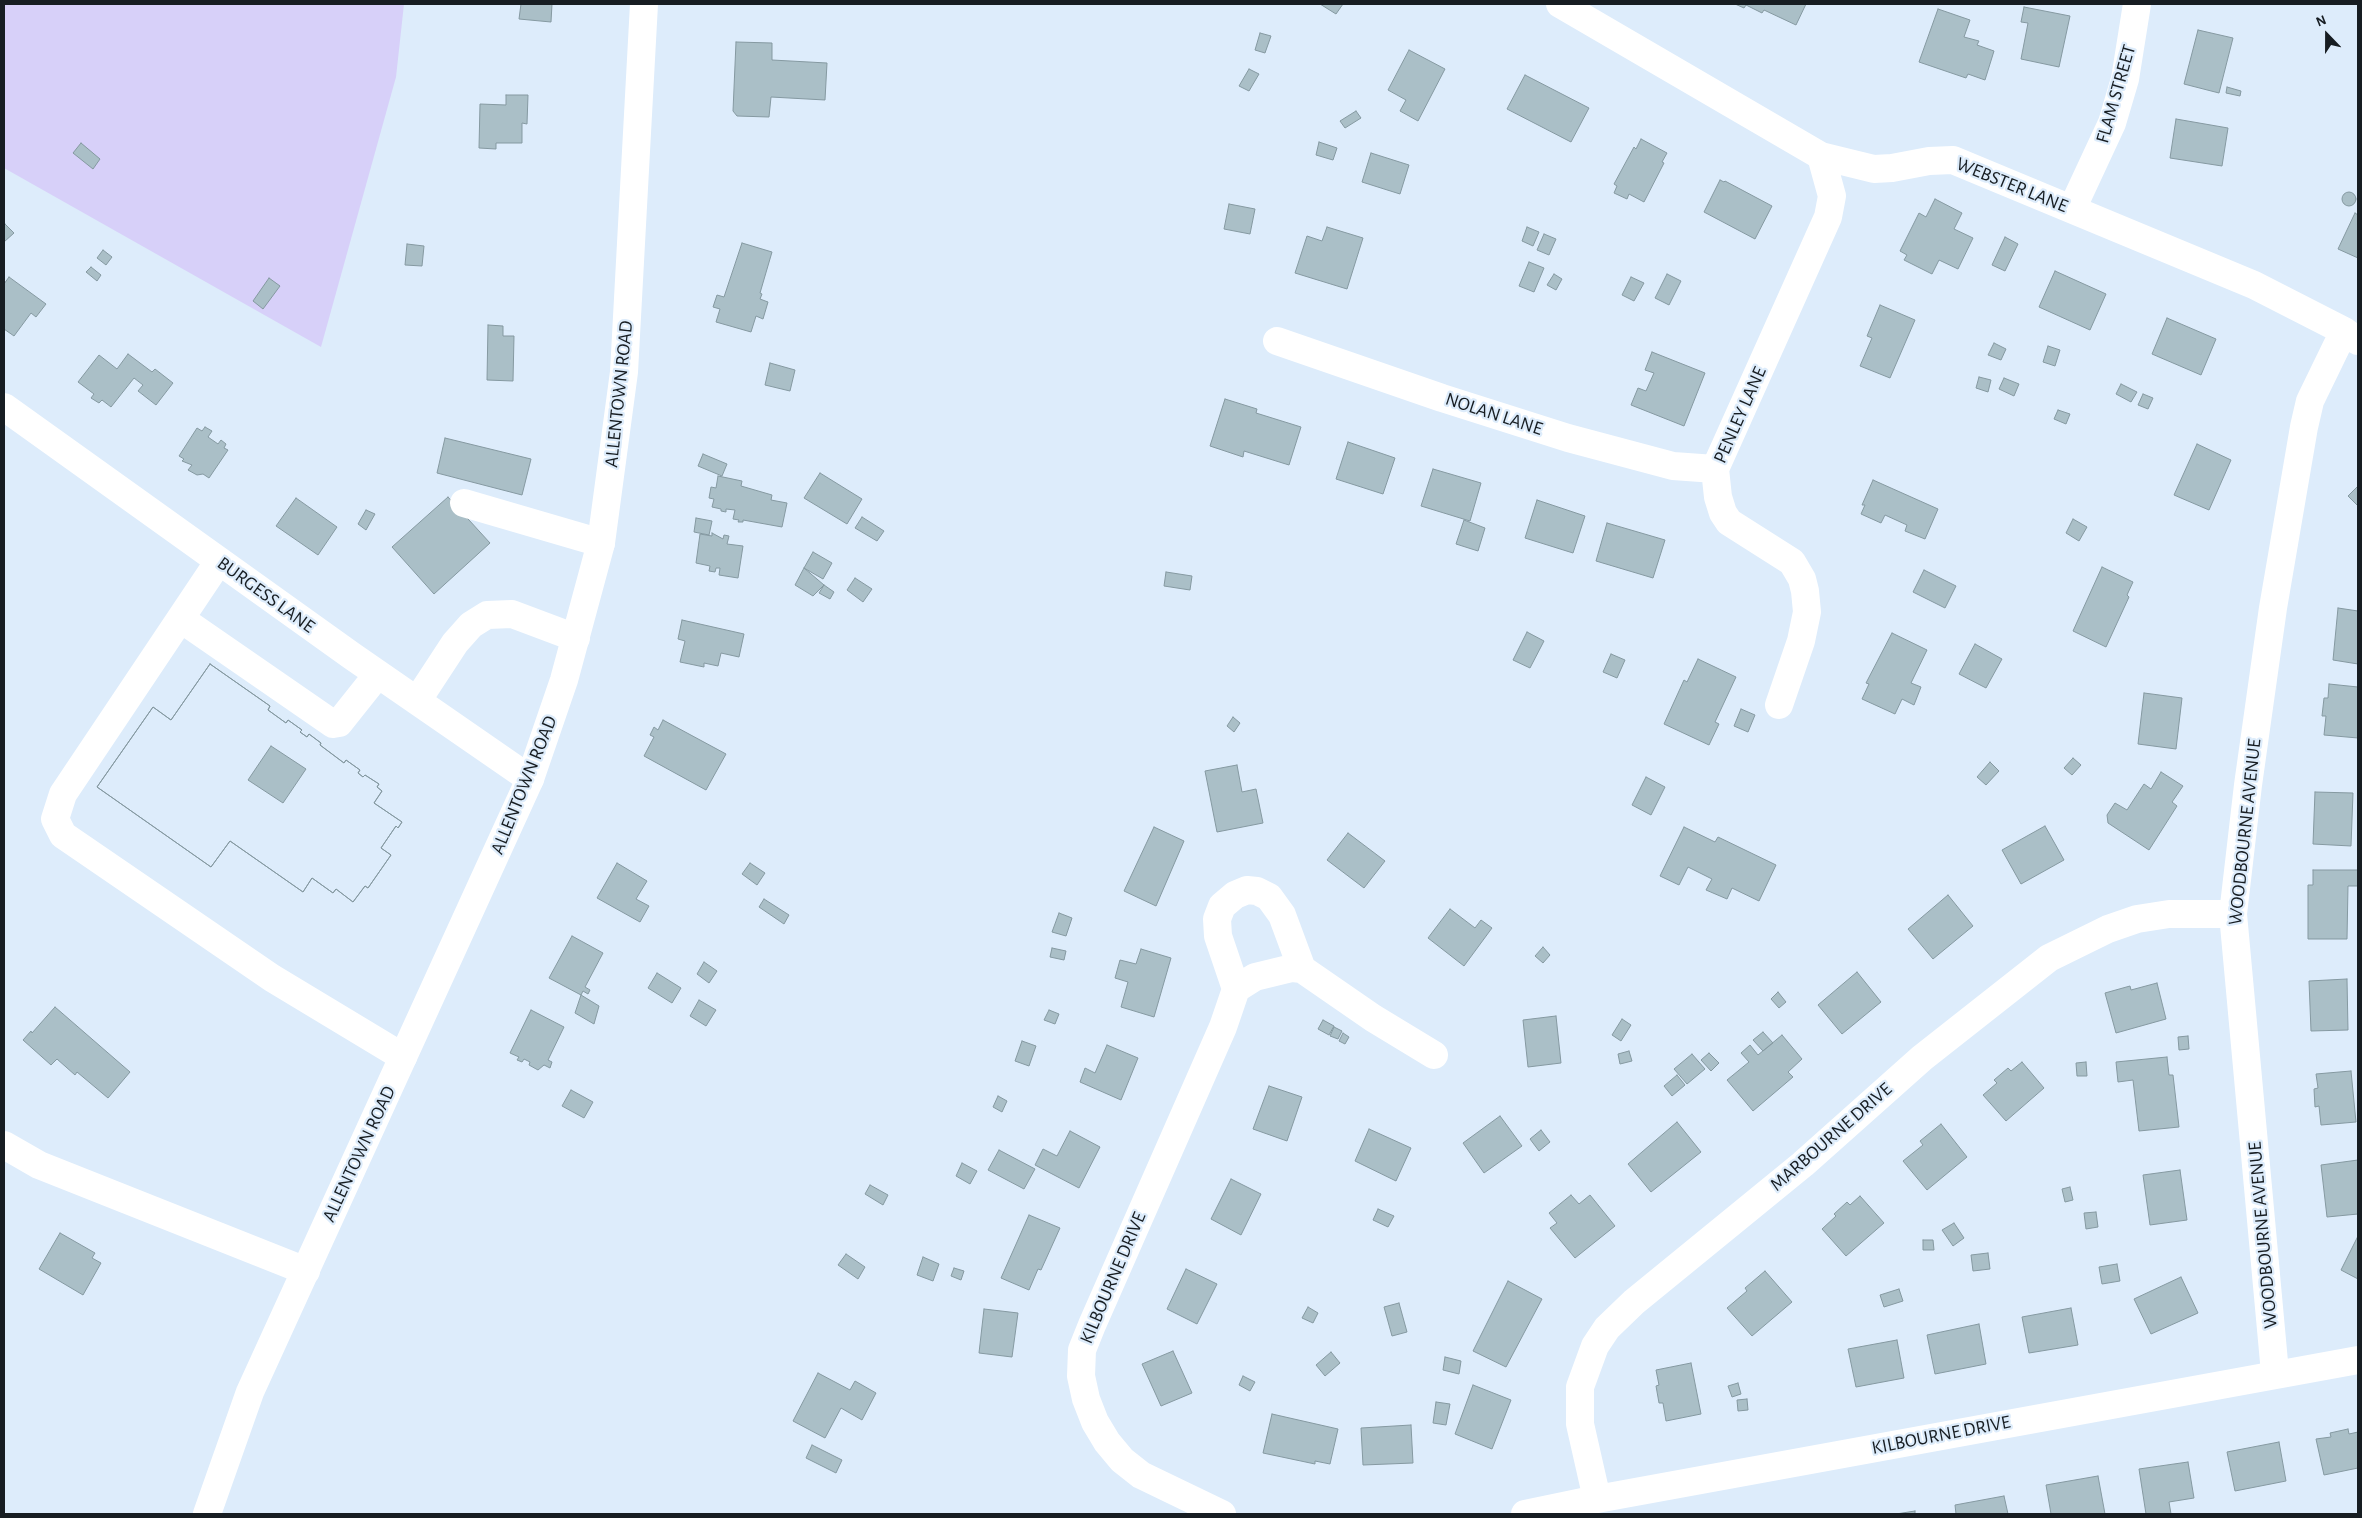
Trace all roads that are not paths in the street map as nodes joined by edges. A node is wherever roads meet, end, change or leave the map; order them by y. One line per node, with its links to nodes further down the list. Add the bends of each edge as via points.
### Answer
1 (644, 4): 11 (street, ALLENTOWN ROAD, via 624,372)
2 (1560, 4): 4 (street, WEBSTER LANE)
3 (2137, 4): 5 (street, FLAM STREET, via 2125,79 2112,123)
4 (1821, 156): 5 (street, WEBSTER LANE, via 1874,169 1953,160); 9 (street, PENLEY LANE, via 1832,196 1828,217)
5 (2072, 209): 6 (street, WEBSTER LANE, via 2254,285)
6 (2351, 336): 19 (street, WOODBOURNE AVENUE, via 2310,401 2304,427 2272,608)
7 (1277, 341): 9 (street, NOLAN LANE, via 1568,438 1665,464)
8 (4, 407): 12 (street, BURGESS LANE)
9 (1715, 468): 17 (street, PENLEY LANE, via 1718,497 1729,522 1792,562 1802,579 1807,612 1801,641)
10 (464, 503): 11 (street)
11 (601, 543): 14 (street, ALLENTOWN ROAD)
12 (219, 561): 13 (street); 15 (street, BURGESS LANE)
13 (181, 619): 15 (street, via 333,724 339,723); 23 (street, via 63,794 56,820 63,835 272,978)
14 (576, 638): 16 (street, via 512,614 487,615 471,625 455,643); 18 (street, ALLENTOWN ROAD)
15 (378, 674): 16 (street, BURGESS LANE)
16 (417, 701): 18 (street, BURGESS LANE)
17 (1779, 705)
18 (530, 779): 23 (street, ALLENTOWN ROAD)
19 (2232, 914): 27 (street, WOODBOURNE AVENUE); 28 (street, MARBOURNE DRIVE, via 2169,914 2137,919 2108,929 2049,958 1922,1058 1803,1164 1634,1302 1595,1346 1580,1387 1580,1424)
20 (1302, 969): 21 (street, via 1292,968 1255,977); 21 (street, via 1286,923 1274,903 1257,891 1247,890 1222,906 1217,919 1218,936); 22 (street)
21 (1236, 989): 30 (street, KILBOURNE DRIVE, via 1082,1350 1086,1399 1095,1422 1122,1460 1141,1475)
22 (1434, 1055)
23 (403, 1057): 25 (street, ALLENTOWN ROAD)
24 (4, 1145): 25 (street, via 38,1165)
25 (306, 1271): 29 (street, ALLENTOWN ROAD, via 250,1392)
26 (2358, 1360): 27 (street, KILBOURNE DRIVE)
27 (2276, 1373): 28 (street, KILBOURNE DRIVE)
28 (1597, 1499): 31 (street, KILBOURNE DRIVE)
29 (207, 1514)
30 (1222, 1514)
31 (1525, 1514)

